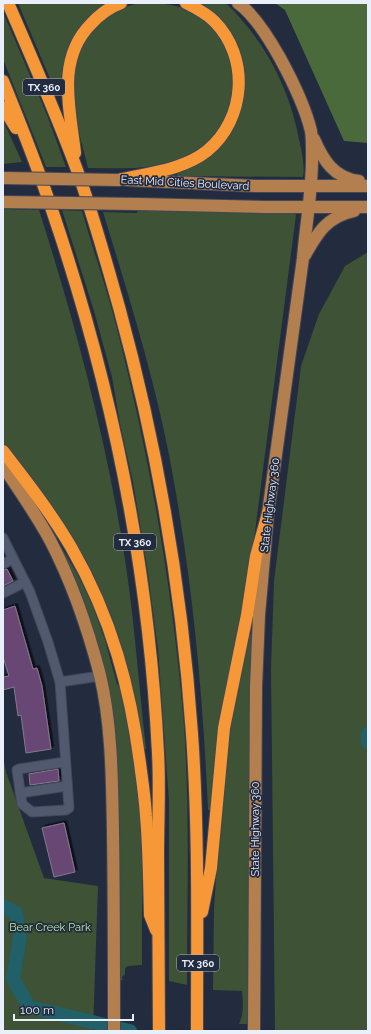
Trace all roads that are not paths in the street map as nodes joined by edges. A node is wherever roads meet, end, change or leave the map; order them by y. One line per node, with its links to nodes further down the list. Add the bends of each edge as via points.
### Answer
1 (8, 3): 9 (highway, TX 360, via 49,97)
2 (121, 3): 9 (highway, via 99,16 84,30 68,68 67,88)
3 (186, 3): 11 (highway, via 214,21 235,55 239,94 234,112 218,140 193,160)
4 (238, 3): 7 (main road, State Highway 360, via 271,42 295,86)
5 (3, 81): 8 (highway, TX 360)
6 (3, 107): 8 (highway)
7 (311, 131): 12 (main road, via 322,156 337,173 356,181); 13 (main road, State Highway 360)
8 (35, 160): 33 (highway, TX 360, via 72,269 101,374 137,552 152,667 159,755)
9 (77, 172): 32 (highway, TX 360, via 110,277 141,391 171,546 182,619 192,736)
10 (3, 178): 11 (main road, East Mid Cities Boulevard, bridge)
11 (118, 180): 13 (main road, East Mid Cities Boulevard)
12 (368, 182)
13 (311, 186): 14 (main road, East Mid Cities Boulevard); 16 (main road, State Highway 360)
14 (368, 186)
15 (3, 202): 16 (main road, East Mid Cities Boulevard, bridge)
16 (308, 207): 17 (main road, East Mid Cities Boulevard); 18 (main road, State Highway 360)
17 (368, 207): 18 (main road, via 333,218 317,234)
18 (303, 258): 21 (main road, State Highway 360)
19 (3, 451): 33 (highway, via 49,512 71,547 107,622 122,665 138,751 146,815 150,915)
20 (3, 466): 27 (main road, via 50,540 68,578 81,611)
21 (268, 513): 32 (highway, via 256,556 224,728 211,868); 34 (main road, State Highway 360, via 256,687)
22 (3, 538): 23 (lane)
23 (13, 559): 24 (lane); 25 (lane)
24 (3, 564)
25 (25, 582): 26 (lane); 28 (lane)
26 (3, 593)
27 (100, 676): 28 (lane); 35 (main road, via 110,749)
28 (60, 682): 29 (lane)
29 (65, 762): 30 (lane); 31 (lane, via 19,769 17,773)
30 (67, 786): 31 (lane); 31 (lane, via 69,808 66,810 32,812 22,804)
31 (20, 793)
32 (198, 932): 37 (highway, TX 360)
33 (158, 937): 36 (highway, TX 360)
34 (254, 1029)
35 (114, 1031)
36 (158, 1031)
37 (197, 1031)

